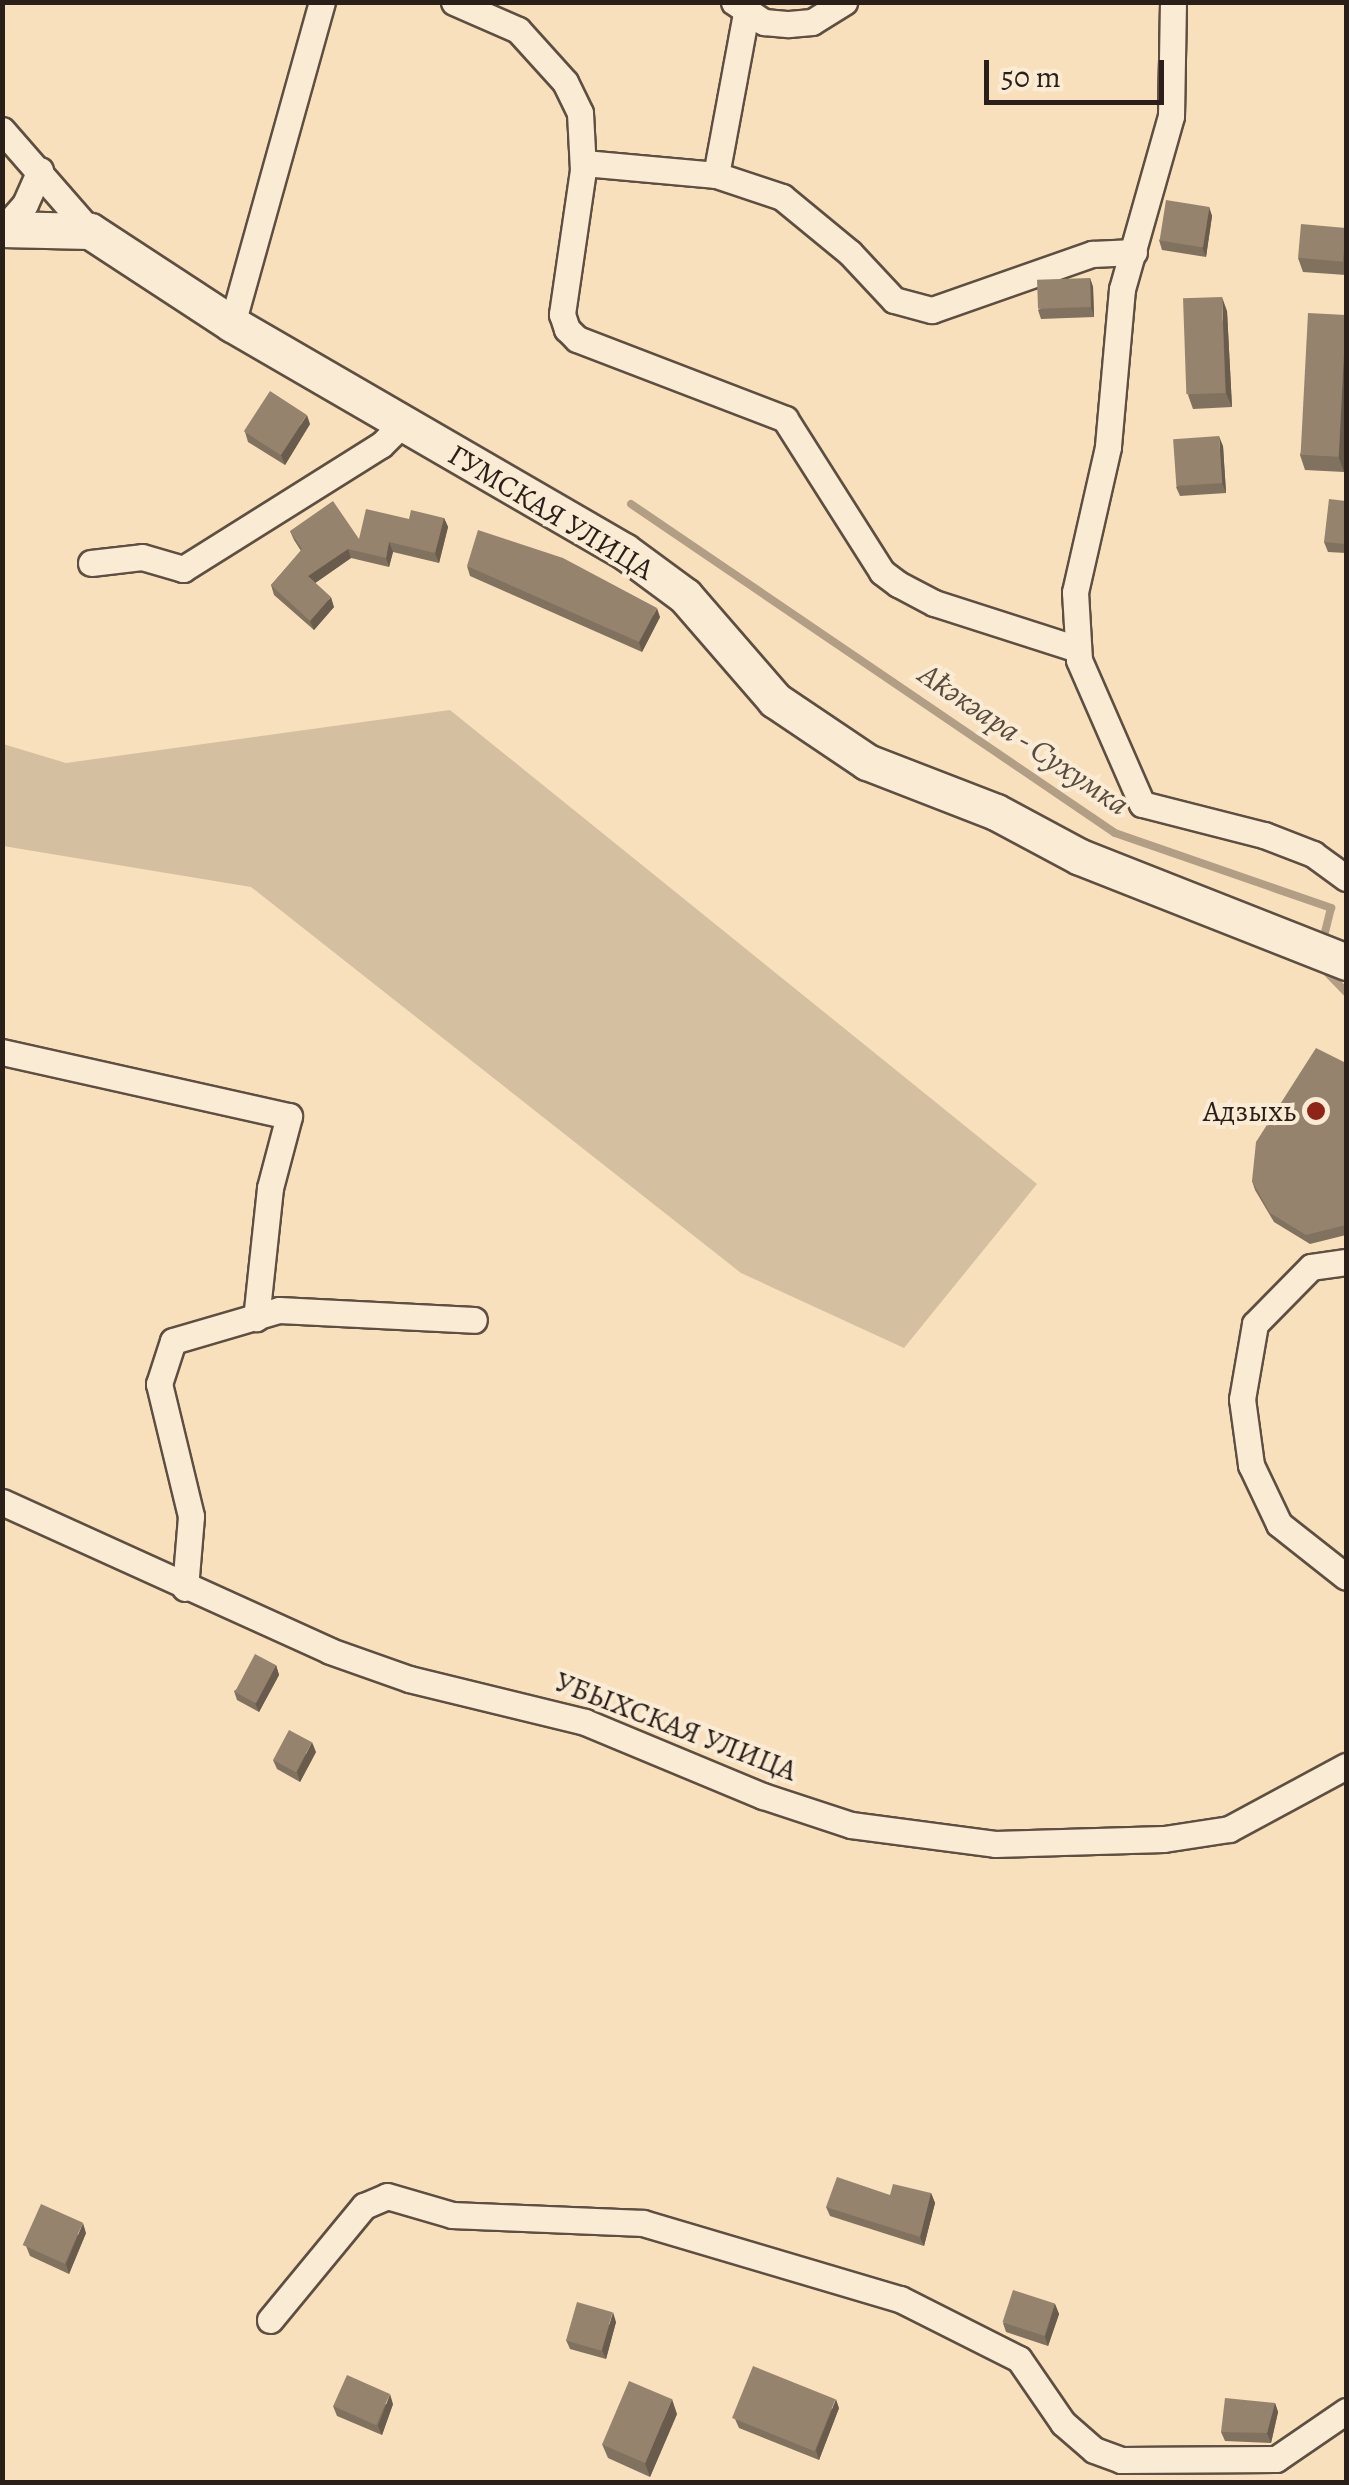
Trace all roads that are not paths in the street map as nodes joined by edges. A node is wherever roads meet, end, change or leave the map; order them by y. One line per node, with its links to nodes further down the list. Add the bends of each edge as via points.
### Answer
1 (322, 2): 13 (street)
2 (454, 2): 7 (street, via 518,30 565,82 580,113)
3 (844, 2): 5 (street, via 812,22 789,24)
4 (1172, 2): 12 (street, via 1171,116)
5 (740, 8): 9 (street)
6 (2, 130): 8 (street)
7 (584, 163): 9 (street); 16 (street, via 562,314 577,339 784,419 882,572 934,603)
8 (40, 170): 10 (street, via 25,204); 11 (street)
9 (716, 175): 12 (street, via 782,197 850,252 894,300 912,306 949,308 1092,254)
10 (4, 228): 11 (street, ГУМСКАЯ УЛИЦА)
11 (90, 231): 13 (street, ГУМСКАЯ УЛИЦА)
12 (1134, 252): 16 (street, via 1114,331 1108,447 1079,560)
13 (232, 324): 14 (street, ГУМСКАЯ УЛИЦА)
14 (402, 423): 15 (street, via 381,445 183,569 142,556); 18 (street, ГУМСКАЯ УЛИЦА, via 624,551 685,596 775,700 866,762 996,812 1080,857)
15 (90, 563)
16 (1077, 649): 17 (street, via 1142,804 1264,834 1313,854)
17 (1346, 878)
18 (1346, 962)
19 (2, 1052): 21 (street, via 289,1116 270,1188)
20 (1346, 1262): 24 (street, via 1311,1267 1254,1324 1242,1399 1252,1465 1279,1524)
21 (256, 1318): 22 (street, via 279,1310); 25 (street, via 172,1341 162,1359 159,1384 191,1516)
22 (474, 1320)
23 (2, 1502): 25 (street, УБЫХСКАЯ УЛИЦА)
24 (1346, 1577)
25 (185, 1588): 26 (street, УБЫХСКАЯ УЛИЦА, via 346,1656 585,1722 851,1825 995,1844 1164,1838 1229,1828)
26 (1346, 1766)
27 (270, 2320): 28 (street, via 364,2206 387,2196 452,2215 643,2224 900,2299 1020,2359 1063,2423 1094,2450 1121,2460 1276,2458)
28 (1346, 2411)

